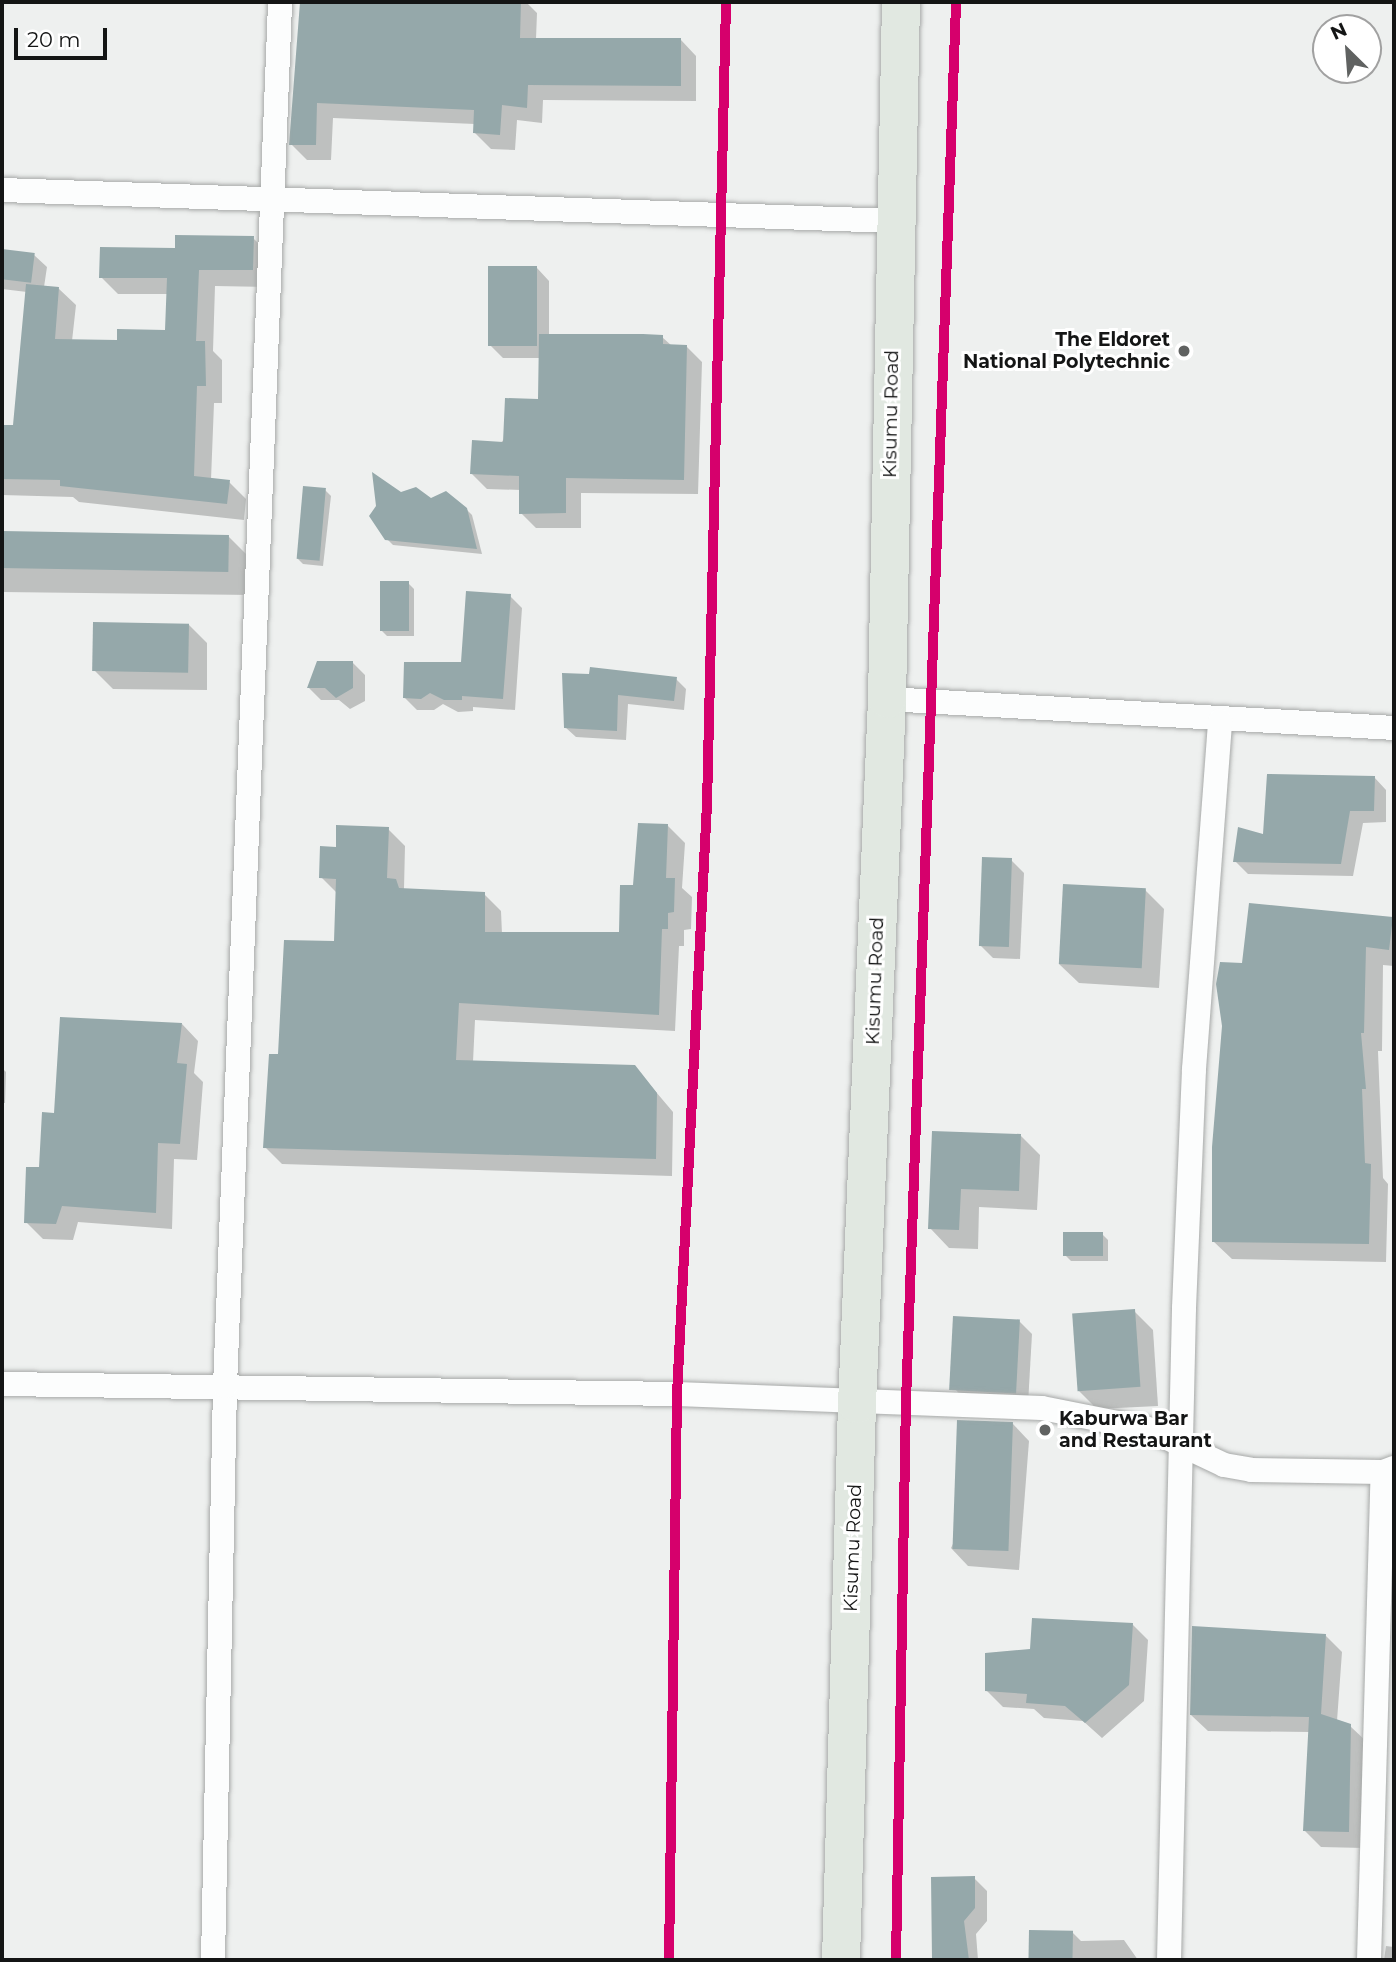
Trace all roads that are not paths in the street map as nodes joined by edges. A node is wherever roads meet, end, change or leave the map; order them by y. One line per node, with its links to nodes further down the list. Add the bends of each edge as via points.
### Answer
1 (280, 2): 4 (street)
2 (901, 2): 5 (highway, Kisumu Road)
3 (2, 190): 4 (street)
4 (272, 201): 5 (street); 10 (street)
5 (894, 221): 6 (highway, Kisumu Road)
6 (887, 699): 7 (street); 11 (highway, Kisumu Road)
7 (1220, 721): 8 (street); 12 (street, via 1194,1069)
8 (1394, 728)
9 (2, 1384): 10 (street)
10 (225, 1386): 11 (street, via 677,1394); 14 (street)
11 (857, 1404): 12 (street, via 906,1401 1042,1408 1115,1419); 15 (highway, Kisumu Road)
12 (1180, 1441): 13 (street, via 1224,1465 1251,1470); 16 (street)
13 (1388, 1470): 17 (street)
14 (213, 1960)
15 (841, 1960)
16 (1169, 1960)
17 (1369, 1960)

